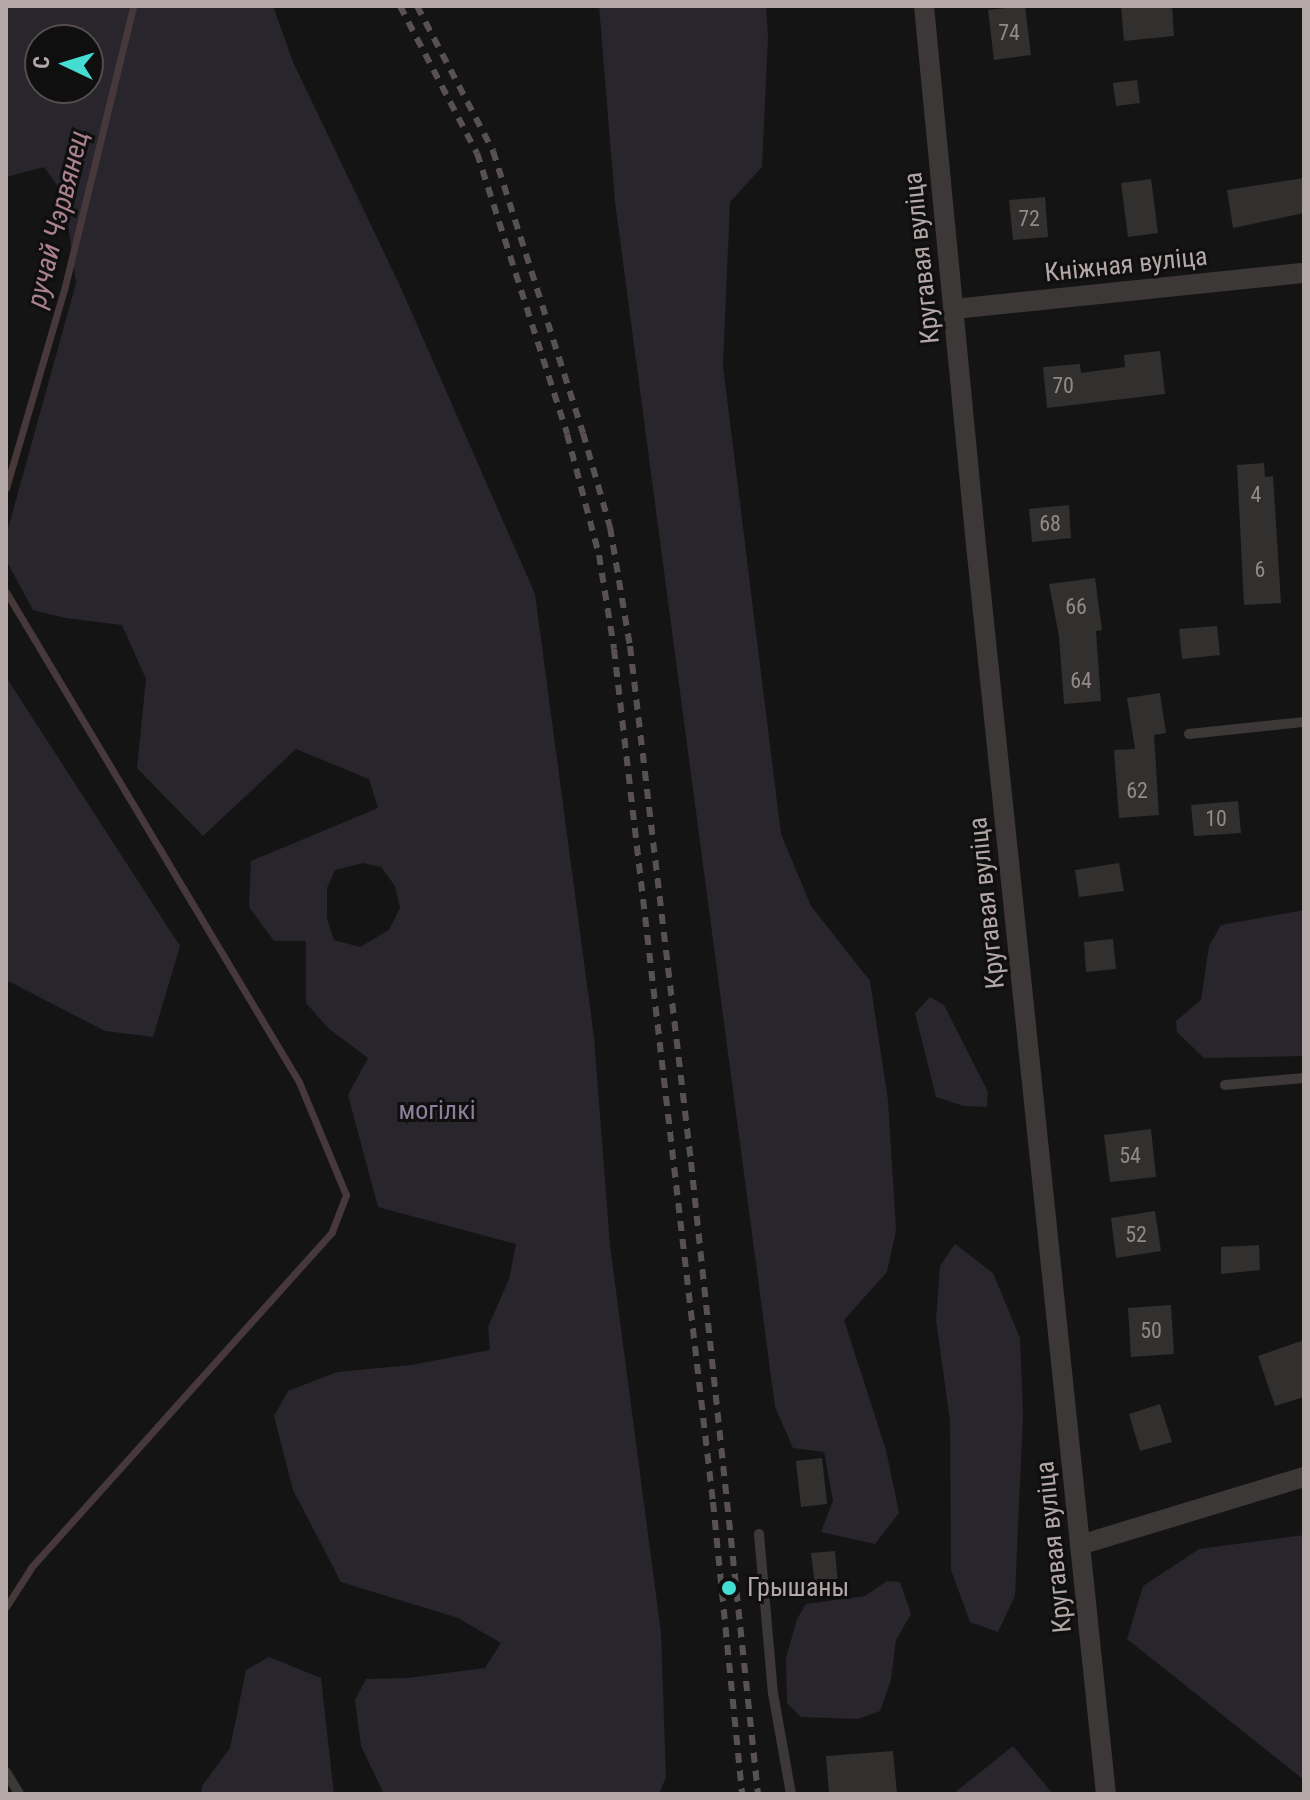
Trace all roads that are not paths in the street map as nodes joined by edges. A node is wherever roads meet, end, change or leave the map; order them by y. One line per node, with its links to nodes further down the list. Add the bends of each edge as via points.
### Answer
1 (924, 6): 3 (street, Кругавая вуліца)
2 (1304, 273): 3 (street, Кніжная вуліца)
3 (954, 309): 10 (street, Кругавая вуліца)
4 (1304, 722): 5 (lane)
5 (1189, 734)
6 (1304, 1078): 7 (lane)
7 (1225, 1085)
8 (1304, 1477): 10 (street)
9 (759, 1534): 13 (lane, via 773,1693)
10 (1080, 1545): 14 (street, Кругавая вуліца)
11 (6, 1772): 12 (lane)
12 (19, 1794)
13 (791, 1794)
14 (1106, 1794)

